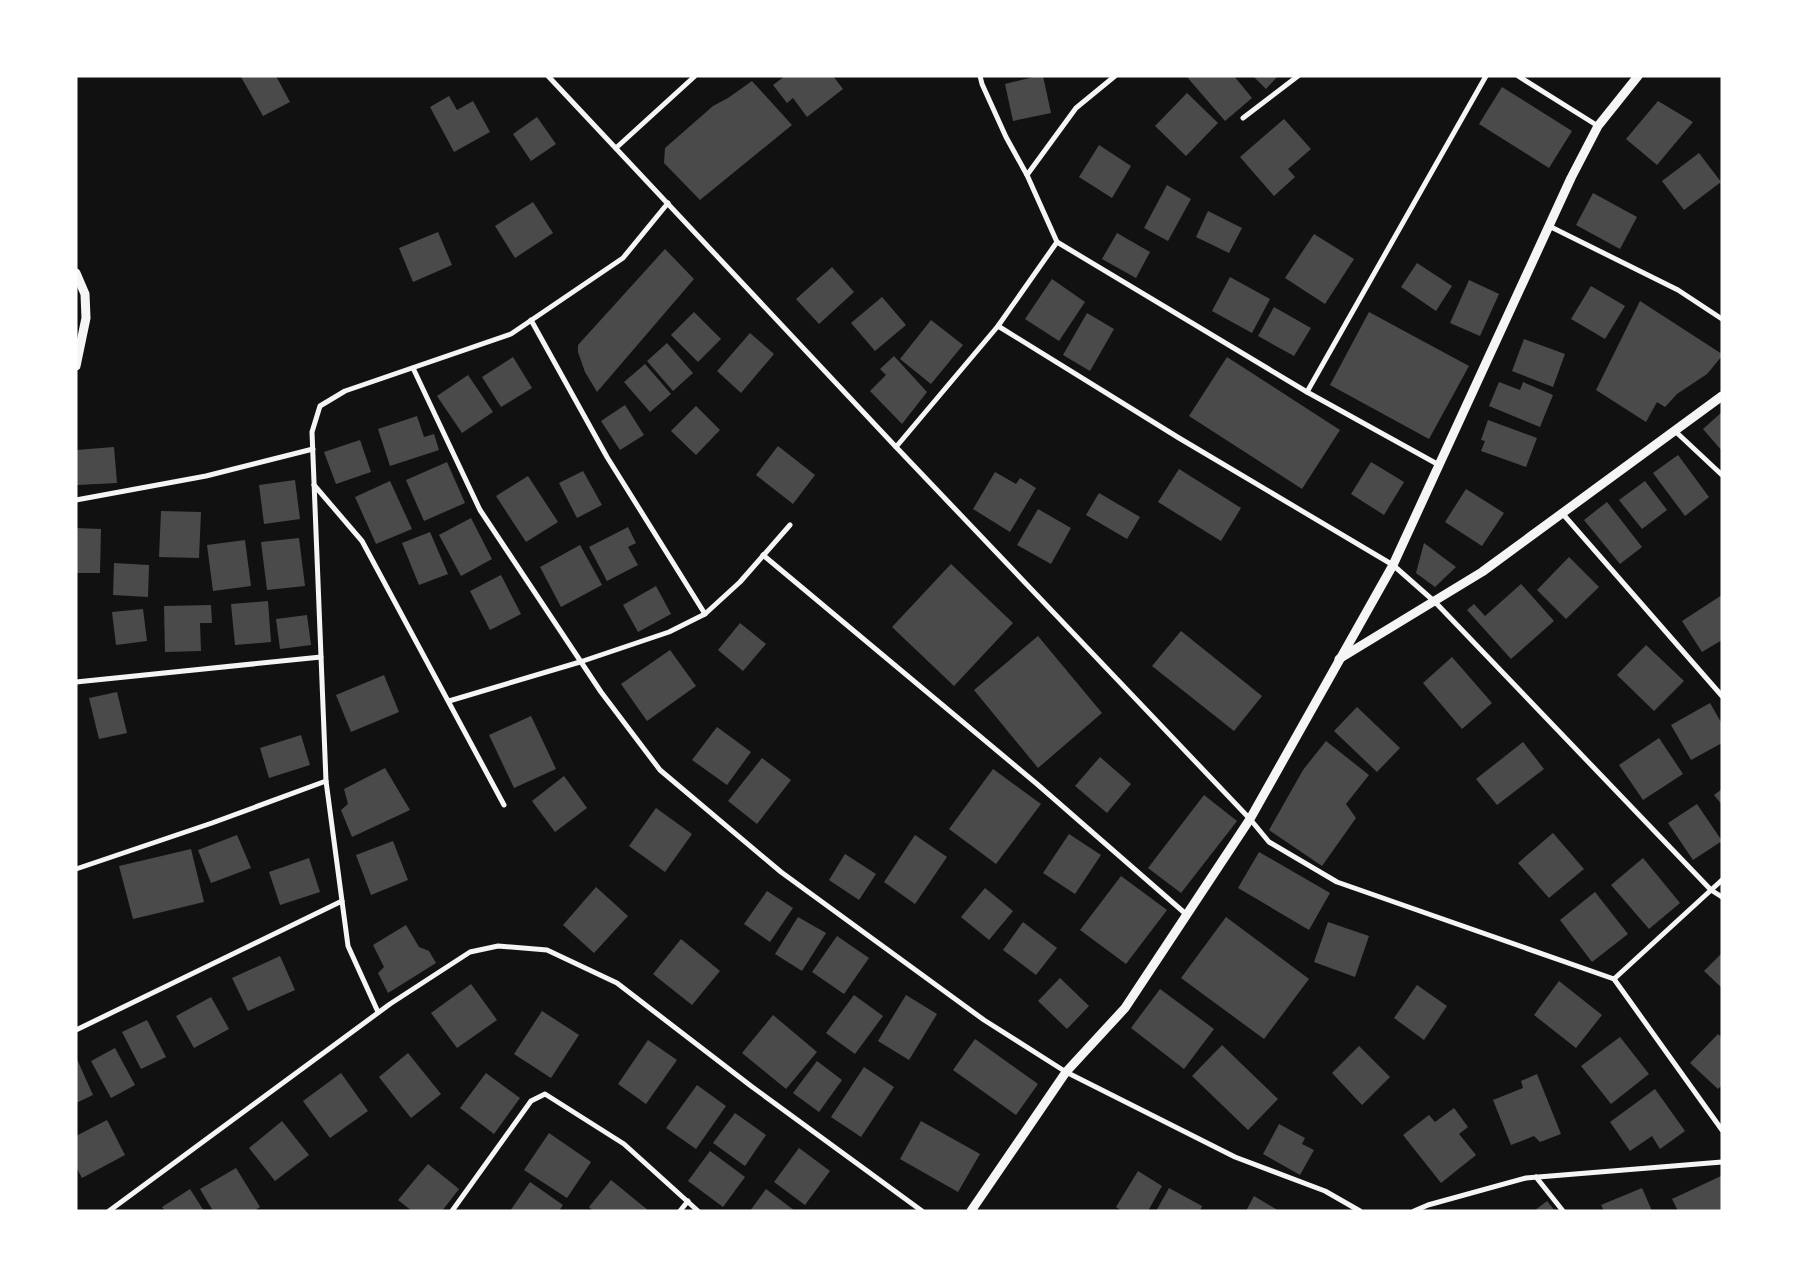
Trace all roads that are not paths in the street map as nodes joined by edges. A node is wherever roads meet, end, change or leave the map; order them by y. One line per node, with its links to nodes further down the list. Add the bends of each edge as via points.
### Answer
1 (548, 76): 11 (street)
2 (695, 76): 11 (street)
3 (980, 76): 12 (street)
4 (1115, 76): 12 (street, via 1076,108)
5 (1298, 76): 9 (street)
6 (1486, 76): 22 (street)
7 (1518, 76): 10 (street)
8 (1638, 76): 10 (street)
9 (1243, 118)
10 (1598, 126): 14 (street)
11 (616, 148): 13 (street)
12 (1026, 175): 15 (street)
13 (668, 203): 18 (street, via 623,258); 25 (street)
14 (1549, 226): 17 (street, via 1678,290); 27 (street)
15 (1057, 242): 19 (street); 22 (street)
16 (76, 273): 20 (street, via 85,294 86,318)
17 (1722, 319)
18 (531, 320): 21 (street, via 511,334); 36 (street, via 607,457)
19 (998, 326): 25 (street); 34 (street, via 1178,438)
20 (76, 366)
21 (412, 368): 26 (street, via 345,391 320,406 312,432); 39 (street, via 480,510)
22 (1306, 392): 27 (street)
23 (1722, 396): 24 (street)
24 (1675, 431): 28 (street); 31 (street)
25 (896, 447): 45 (street)
26 (313, 449): 29 (street); 30 (street, via 206,476)
27 (1439, 465): 34 (street)
28 (1722, 475)
29 (314, 485): 37 (street); 42 (street, via 362,541)
30 (76, 500)
31 (1562, 513): 35 (street); 41 (street)
32 (790, 525): 33 (street)
33 (764, 555): 36 (street); 51 (street)
34 (1393, 565): 35 (street); 38 (street)
35 (1435, 602): 38 (street); 48 (street)
36 (705, 614): 39 (street, via 669,632)
37 (321, 657): 40 (street); 43 (street)
38 (1338, 660): 45 (street)
39 (580, 662): 42 (street); 55 (street, via 660,770 766,860 984,1020)
40 (76, 682)
41 (1722, 696)
42 (449, 701): 44 (street)
43 (326, 781): 46 (street); 50 (street)
44 (504, 805)
45 (1250, 819): 51 (street); 52 (street, via 1269,842 1337,882)
46 (76, 869)
47 (1722, 880): 48 (street)
48 (1710, 890): 49 (street); 52 (street)
49 (1722, 897)
50 (342, 901): 53 (street, via 348,946); 54 (street)
51 (1188, 915): 55 (street, via 1125,1008)
52 (1614, 979): 56 (street)
53 (378, 1012): 61 (street); 65 (street, via 470,952 498,946 547,950 617,983)
54 (76, 1030)
55 (1066, 1072): 60 (street); 66 (street, via 1235,1157 1325,1191)
56 (1722, 1130)
57 (1722, 1162): 58 (street)
58 (1536, 1177): 67 (street, via 1428,1204); 68 (street)
59 (688, 1201): 62 (street, via 624,1144 545,1094 531,1102); 63 (street); 64 (street)
60 (973, 1210)
61 (109, 1211)
62 (452, 1211)
63 (680, 1211)
64 (698, 1211)
65 (922, 1211)
66 (1360, 1211)
67 (1414, 1211)
68 (1563, 1211)

